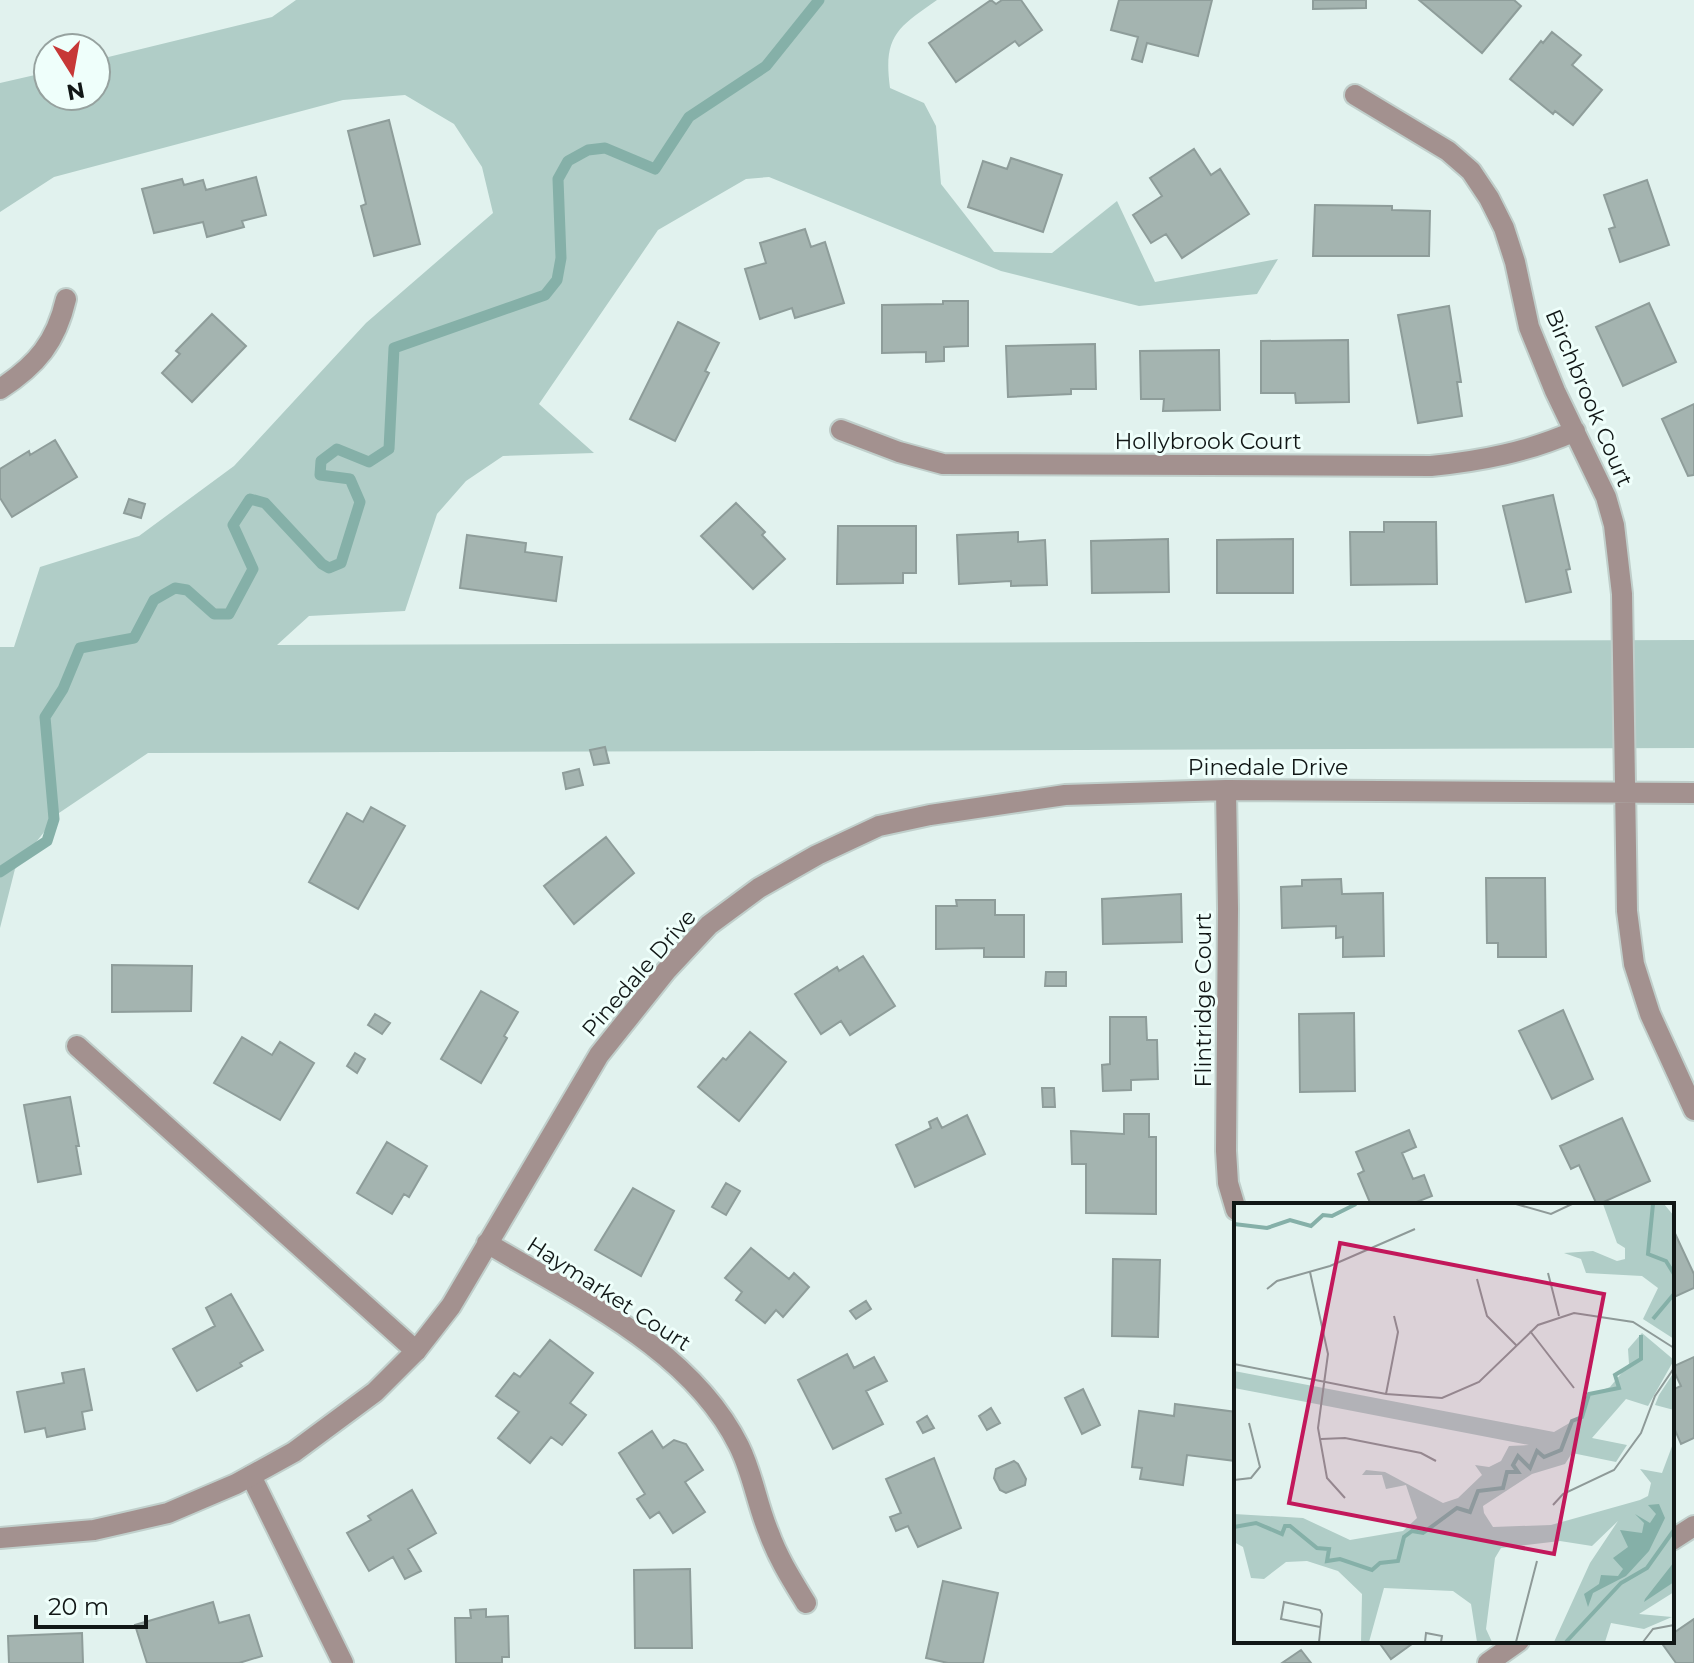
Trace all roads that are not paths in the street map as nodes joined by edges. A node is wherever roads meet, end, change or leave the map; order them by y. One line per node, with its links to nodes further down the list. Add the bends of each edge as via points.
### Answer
1 (1355, 95): 5 (street, Birchbrook Court, via 1448,151 1471,171 1489,198 1515,262 1529,327)
2 (66, 299): 3 (street, via 60,325 42,355)
3 (0, 389)
4 (841, 430): 5 (street, Hollybrook Court, via 943,464 1415,466 1477,462)
5 (1575, 431): 7 (street, Birchbrook Court, via 1606,497 1620,560)
6 (1226, 790): 7 (street, Pinedale Drive); 11 (street, Flintridge Court, via 1226,1151); 12 (street, Pinedale Drive, via 1065,795 930,815 879,826 759,888 709,925 628,1016 599,1055)
7 (1625, 793): 8 (street, Pinedale Drive); 10 (street, Birchbrook Court, via 1627,911 1634,964 1650,1014)
8 (1694, 793)
9 (77, 1046): 13 (street)
10 (1694, 1110)
11 (1234, 1203)
12 (487, 1243): 13 (street, Pinedale Drive, via 451,1306); 18 (street, Haymarket Court, via 666,1355 699,1386 740,1447 768,1531)
13 (416, 1351): 14 (street, Pinedale Drive, via 375,1392 294,1452)
14 (251, 1476): 16 (street, Pinedale Drive, via 168,1513 94,1530); 20 (street)
15 (1694, 1526): 17 (street)
16 (0, 1538)
17 (1674, 1539)
18 (806, 1603)
19 (1516, 1643): 21 (street)
20 (343, 1663)
21 (1488, 1663)

